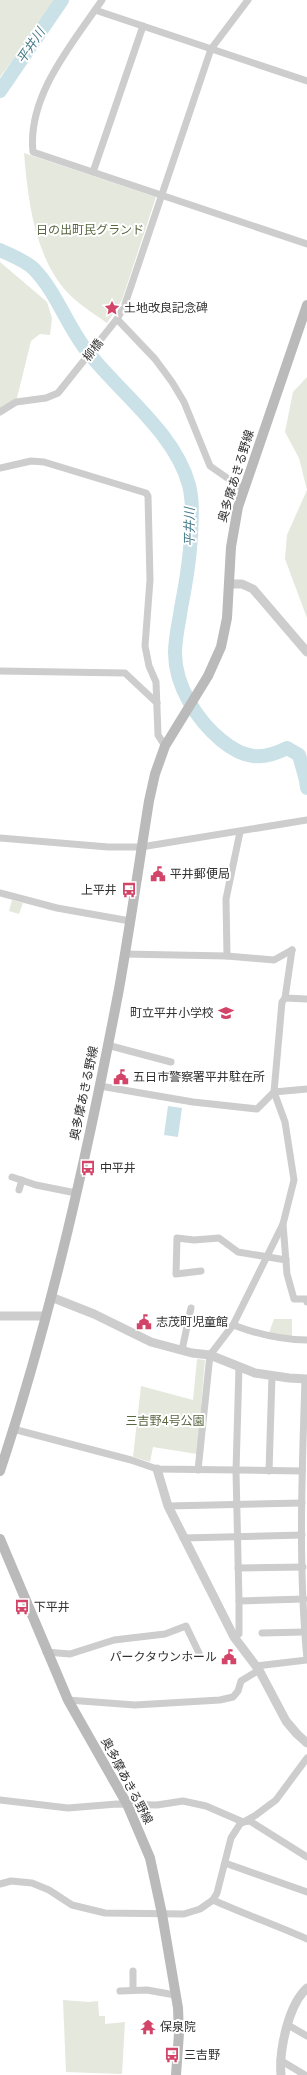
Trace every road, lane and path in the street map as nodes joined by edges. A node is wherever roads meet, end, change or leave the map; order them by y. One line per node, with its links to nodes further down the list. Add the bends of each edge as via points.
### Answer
1 (102, 0): 3 (street)
2 (248, 0): 5 (street, 柳橋)
3 (95, 10): 4 (street); 7 (street, via 45,89 33,128 32,143 33,152)
4 (143, 26): 5 (street); 7 (street)
5 (211, 49): 6 (street); 8 (street, 柳橋)
6 (307, 81)
7 (93, 172): 8 (street)
8 (162, 195): 9 (street); 11 (street, 柳橋, via 124,308)
9 (307, 244)
10 (307, 305): 14 (main road, 奥多摩あきる野線)
11 (117, 319): 12 (street, 柳橋, via 58,393 41,399 22,400); 14 (street, via 155,358 172,382 184,402 210,466)
12 (0, 412)
13 (0, 468): 18 (street, via 31,461 44,462 146,493 150,580 146,646 149,666 156,682)
14 (243, 489): 15 (main road, 奥多摩あきる野線, via 233,528)
15 (229, 584): 16 (street, via 242,584 253,589); 19 (main road, 奥多摩あきる野線, via 227,618 221,647 205,681)
16 (307, 652)
17 (0, 671): 18 (street, via 125,673)
18 (157, 703): 19 (street, via 158,735)
19 (165, 746): 23 (main road, 奥多摩あきる野線, via 151,790)
20 (307, 820): 21 (street)
21 (240, 832): 23 (street); 27 (street, via 226,899)
22 (0, 838): 23 (street, via 108,847)
23 (141, 847): 25 (main road, 奥多摩あきる野線)
24 (0, 893): 25 (street, via 57,908)
25 (130, 921): 26 (main road, 奥多摩あきる野線)
26 (124, 954): 27 (street); 30 (main road, 奥多摩あきる野線)
27 (227, 956): 28 (street, via 274,960 292,950)
28 (285, 998): 29 (street); 34 (street, via 282,1002)
29 (307, 999)
30 (107, 1045): 31 (street); 32 (main road, 奥多摩あきる野線)
31 (170, 1062)
32 (100, 1086): 34 (street, via 257,1110); 38 (main road, 奥多摩あきる野線)
33 (307, 1089): 34 (street)
34 (274, 1092): 39 (street, via 285,1122 294,1180)
35 (12, 1177): 36 (street)
36 (22, 1180): 37 (street); 38 (street)
37 (20, 1190)
38 (76, 1193): 43 (main road, 奥多摩あきる野線)
39 (283, 1224): 40 (street); 41 (street)
40 (267, 1256): 41 (street); 42 (street, via 238,1252 219,1238 177,1238 176,1274); 48 (street)
41 (286, 1260): 44 (street, via 294,1299 307,1299)
42 (201, 1271)
43 (50, 1297): 47 (main road, 奥多摩あきる野線); 50 (street, via 94,1314 151,1342)
44 (307, 1302)
45 (191, 1308): 50 (street)
46 (0, 1316): 47 (street)
47 (45, 1316): 55 (main road, 奥多摩あきる野線)
48 (233, 1325): 49 (street, via 254,1333 288,1340); 51 (street)
49 (307, 1340)
50 (182, 1350): 51 (street)
51 (210, 1355): 52 (street); 58 (street)
52 (239, 1367): 53 (street); 59 (street)
53 (272, 1376): 54 (street); 60 (street)
54 (306, 1379): 61 (street)
55 (13, 1429): 56 (main road, 奥多摩あきる野線); 57 (street)
56 (0, 1469)
57 (157, 1469): 58 (street); 64 (street)
58 (198, 1470): 59 (street)
59 (236, 1471): 60 (street); 63 (street)
60 (269, 1471): 61 (street)
61 (302, 1471): 62 (street)
62 (302, 1503): 63 (street); 65 (street)
63 (237, 1504): 64 (street); 66 (street)
64 (168, 1506): 67 (street)
65 (302, 1535): 66 (street); 69 (street)
66 (237, 1537): 67 (street); 70 (street)
67 (183, 1538): 75 (street)
68 (0, 1539): 76 (main road, 奥多摩あきる野線)
69 (303, 1567): 70 (street); 71 (street)
70 (238, 1568): 72 (street)
71 (304, 1599): 72 (street); 73 (street)
72 (239, 1600): 75 (street)
73 (304, 1632): 74 (street); 78 (street)
74 (262, 1633)
75 (240, 1634): 79 (street)
76 (46, 1652): 77 (street, via 70,1654 114,1640 165,1634 186,1626); 80 (main road, 奥多摩あきる野線)
77 (199, 1653)
78 (307, 1660): 79 (street)
79 (258, 1668): 80 (street, via 242,1681 233,1697 220,1700 135,1704); 81 (street, via 286,1721)
80 (68, 1700): 84 (main road, 奥多摩あきる野線)
81 (307, 1743)
82 (307, 1758): 85 (street, via 276,1800)
83 (0, 1800): 84 (street, via 68,1808)
84 (127, 1804): 85 (street, via 157,1805 184,1802 206,1806); 91 (main road, 奥多摩あきる野線, via 150,1858)
85 (243, 1822): 86 (street, via 250,1821); 87 (street, via 231,1838)
86 (307, 1857)
87 (225, 1863): 89 (street); 90 (street)
88 (0, 1884): 91 (street, via 12,1881 32,1883 49,1890 72,1905 100,1912)
89 (307, 1892)
90 (213, 1900): 91 (street, via 200,1909 184,1914); 92 (street)
91 (162, 1914): 97 (main road, 奥多摩あきる野線)
92 (307, 1938)
93 (133, 1971): 94 (street)
94 (133, 1990): 95 (street); 97 (street)
95 (120, 1991)
96 (306, 1991): 98 (street, via 295,2007)
97 (176, 1995): 101 (main road, 奥多摩あきる野線, via 179,2033)
98 (288, 2025): 99 (street); 100 (street)
99 (307, 2036)
100 (280, 2060): 102 (street); 103 (street)
101 (176, 2075)
102 (281, 2075)
103 (305, 2075)

